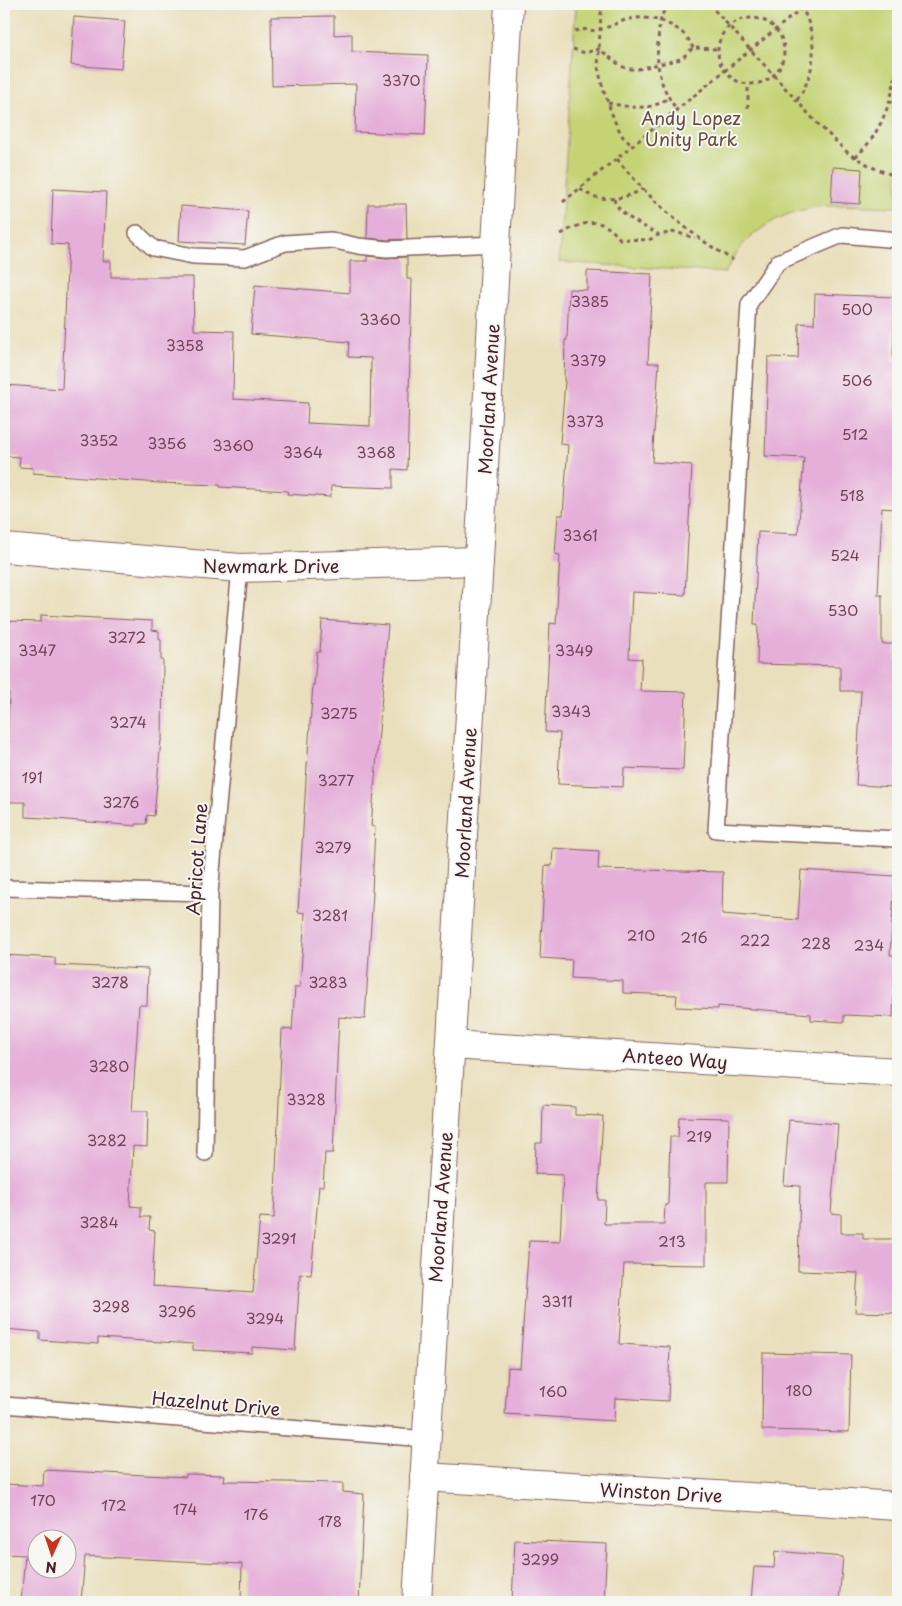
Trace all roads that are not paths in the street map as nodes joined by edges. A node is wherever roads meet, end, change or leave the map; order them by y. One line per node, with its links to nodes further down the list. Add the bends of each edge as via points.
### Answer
1 (509, 4): 4 (street, Moorland Avenue)
2 (137, 233): 4 (lane, via 153,248 193,256 245,258 285,243 331,240 387,249)
3 (898, 240): 8 (lane, via 842,235 805,250 778,262 750,304 716,830)
4 (496, 244): 6 (street, Moorland Avenue)
5 (4, 548): 7 (street, Newmark Drive)
6 (479, 561): 7 (street, Newmark Drive); 11 (street, Moorland Avenue)
7 (240, 568): 10 (lane, Apricot Lane)
8 (898, 839)
9 (4, 888): 10 (lane)
10 (210, 893): 13 (lane, Apricot Lane)
11 (451, 1044): 12 (street, Anteeo Way); 15 (street, Moorland Avenue)
12 (898, 1072)
13 (205, 1153)
14 (4, 1405): 15 (lane, Hazelnut Drive)
15 (426, 1439): 16 (street, Moorland Avenue)
16 (424, 1477): 17 (street, Winston Drive); 18 (street, Moorland Avenue)
17 (898, 1506)
18 (417, 1602)

